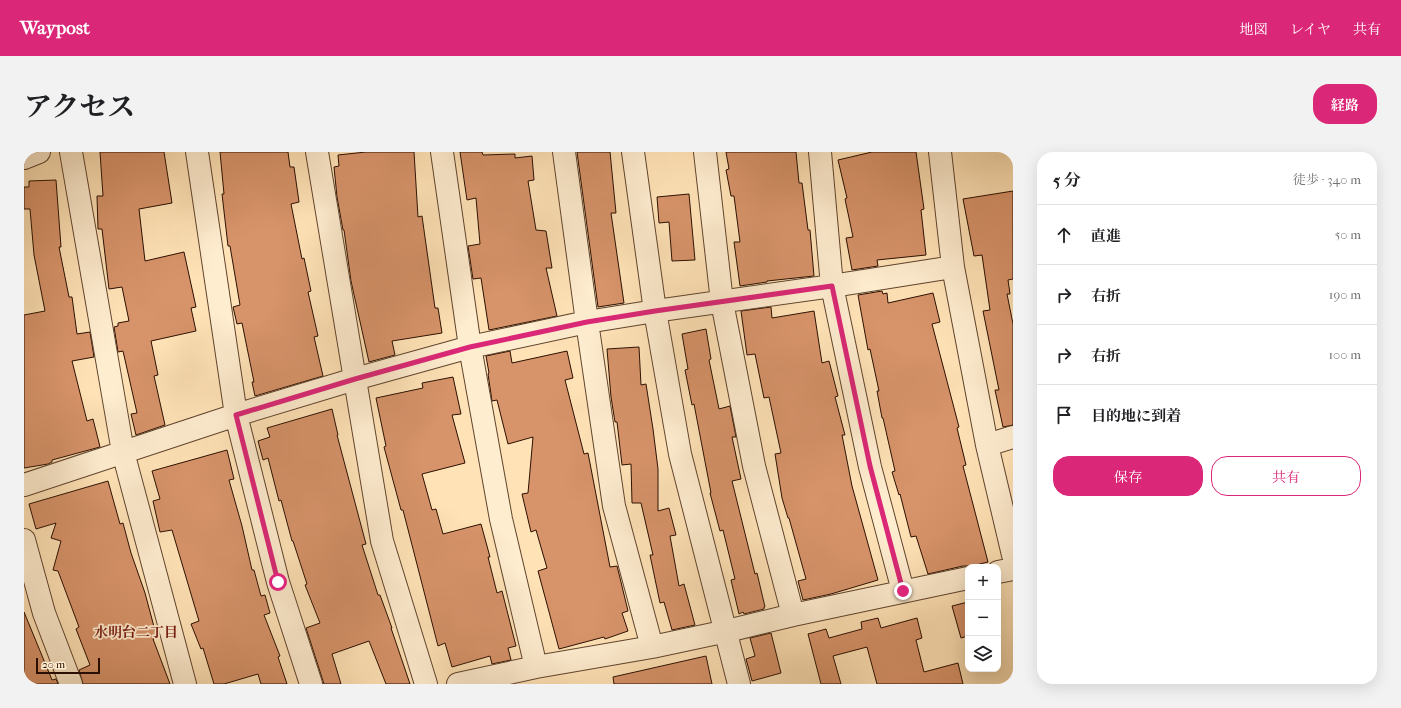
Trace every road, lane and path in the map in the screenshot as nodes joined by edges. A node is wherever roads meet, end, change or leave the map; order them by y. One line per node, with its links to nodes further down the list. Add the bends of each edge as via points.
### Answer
1 (39, 152): 11 (street)
2 (71, 152): 22 (street)
3 (197, 152): 19 (street)
4 (317, 152): 18 (street)
5 (442, 152): 17 (street)
6 (564, 152): 16 (street)
7 (633, 152): 15 (street)
8 (705, 152): 14 (street)
9 (820, 152): 13 (street)
10 (940, 152): 12 (street)
11 (24, 158)
12 (953, 267): 13 (street); 21 (street)
13 (832, 286): 14 (street); 29 (street, via 870,466)
14 (722, 302): 15 (street); 30 (street, via 754,466)
15 (655, 311): 16 (street); 31 (street, via 680,454)
16 (587, 322): 17 (street); 32 (street, via 614,506)
17 (470, 347): 18 (street); 33 (street, via 502,519)
18 (355, 379): 19 (street); 37 (street, via 382,541)
19 (236, 415): 22 (street); 36 (street, via 278,582)
20 (1013, 437): 21 (street)
21 (987, 445): 25 (street)
22 (123, 452): 23 (street); 35 (street)
23 (24, 485)
24 (24, 540): 34 (street, via 44,613)
25 (1013, 555)
26 (1013, 568): 27 (street)
27 (1001, 571)
28 (965, 579): 29 (street)
29 (903, 591): 30 (street)
30 (793, 615): 31 (street)
31 (727, 631): 32 (street); 39 (street)
32 (652, 647): 33 (street)
33 (536, 667): 38 (street)
34 (71, 684)
35 (185, 684)
36 (311, 684)
37 (426, 684)
38 (458, 684)
39 (739, 684)

